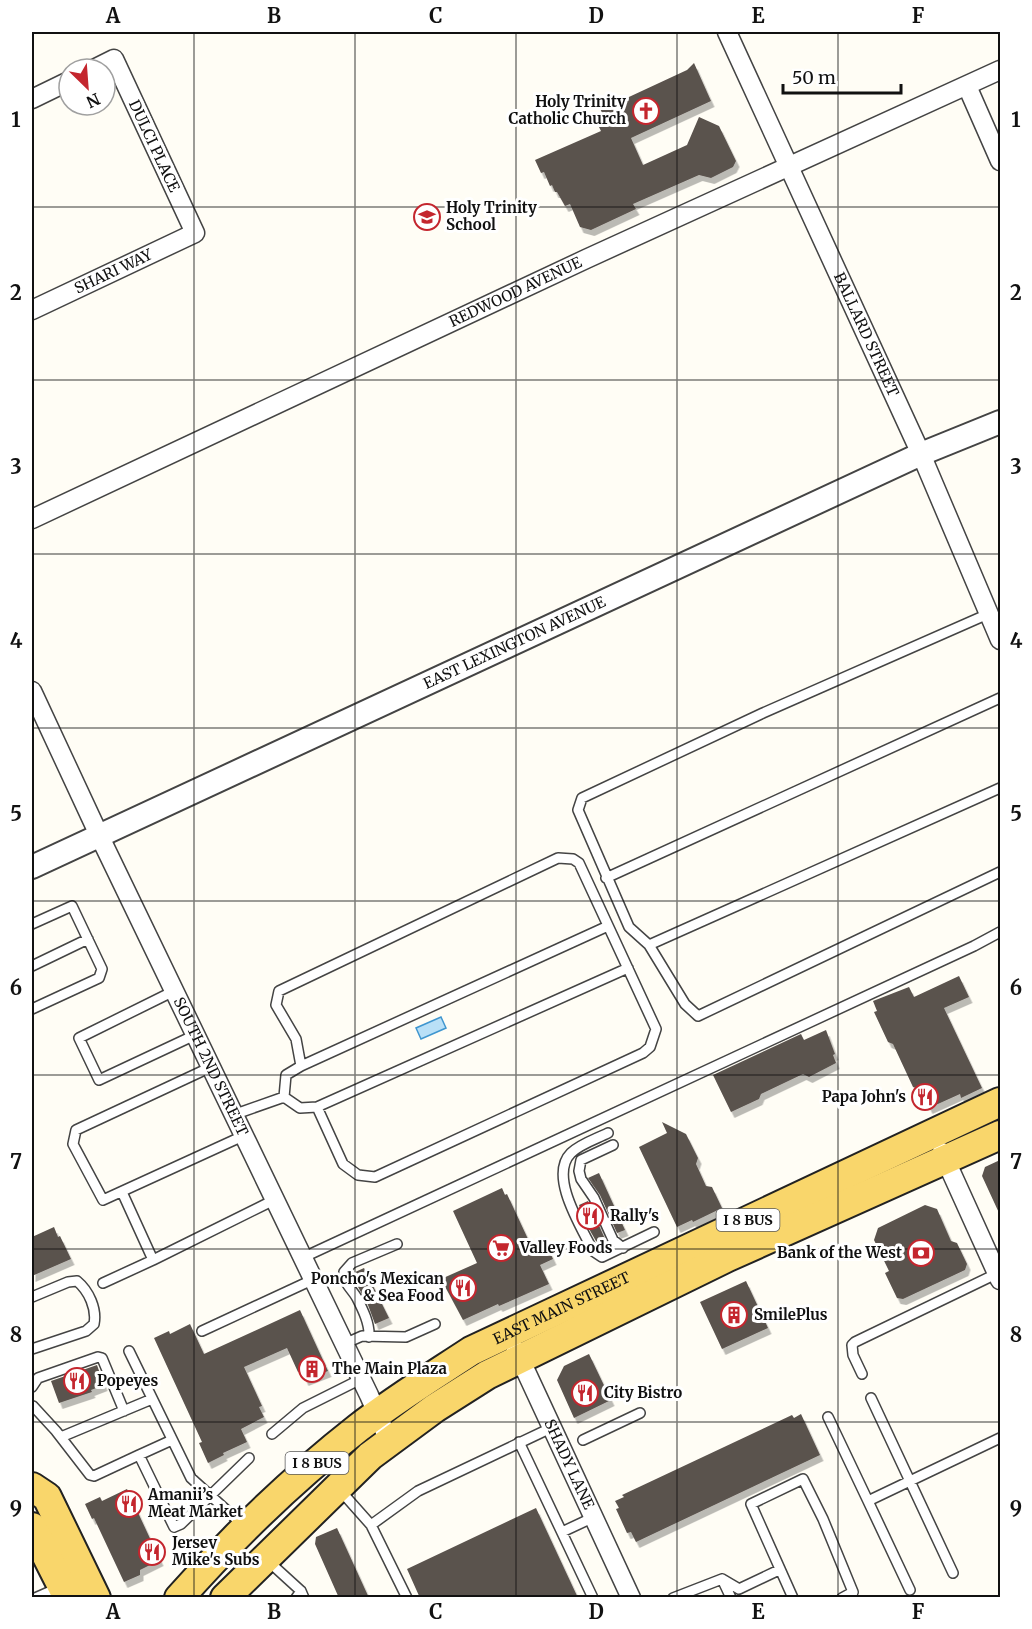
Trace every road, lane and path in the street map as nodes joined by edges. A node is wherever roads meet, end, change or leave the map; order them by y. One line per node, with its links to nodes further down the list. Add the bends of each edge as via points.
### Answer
1 (727, 32): 8 (street, BALLARD STREET)
2 (117, 65): 9 (street, DULCI PLACE)
3 (1000, 70): 4 (street, REDWOOD AVENUE)
4 (967, 86): 7 (street); 8 (street, REDWOOD AVENUE)
5 (57, 87): 6 (street)
6 (32, 99)
7 (1000, 160)
8 (790, 166): 12 (street, BALLARD STREET); 13 (street, REDWOOD AVENUE)
9 (195, 233): 10 (street, SHARI WAY)
10 (32, 310)
11 (1000, 422): 12 (street, EAST LEXINGTON AVENUE)
12 (921, 454): 14 (street, BALLARD STREET); 19 (street, EAST LEXINGTON AVENUE)
13 (32, 519)
14 (988, 614): 15 (street, BALLARD STREET); 22 (lane, via 582,798 578,810)
15 (1000, 640)
16 (32, 691): 19 (street, SOUTH 2ND STREET)
17 (1000, 698): 22 (lane)
18 (1000, 788): 27 (lane)
19 (99, 835): 20 (street, EAST LEXINGTON AVENUE); 30 (street, SOUTH 2ND STREET)
20 (32, 867)
21 (1000, 872): 27 (lane, via 698,1016 685,1004)
22 (606, 878): 27 (lane, via 628,927)
23 (32, 924): 26 (lane, via 72,906)
24 (608, 926): 29 (lane); 33 (lane); 33 (lane, via 579,863 558,858 279,991 276,1005 296,1039)
25 (1000, 932): 50 (lane)
26 (88, 939): 28 (lane); 31 (lane, via 102,969 99,978)
27 (649, 945)
28 (32, 966)
29 (628, 968): 37 (lane); 37 (lane, via 656,1029 650,1047 643,1053 375,1177 358,1175 343,1164)
30 (174, 991): 32 (street, SOUTH 2ND STREET); 32 (lane, via 79,1038 99,1080)
31 (32, 1009)
32 (195, 1035): 34 (street, SOUTH 2ND STREET)
33 (301, 1066): 35 (lane, via 286,1075)
34 (211, 1067): 38 (street, SOUTH 2ND STREET); 45 (lane, via 76,1130 73,1144 103,1200)
35 (284, 1097): 37 (lane, via 300,1108); 38 (lane)
36 (1000, 1102): 40 (main road, EAST MAIN STREET / I 8 BUS)
37 (317, 1107)
38 (233, 1115): 42 (street, SOUTH 2ND STREET)
39 (608, 1133): 49 (lane, via 570,1154 564,1165 563,1184 597,1256)
40 (933, 1134): 44 (street); 52 (main road, EAST MAIN STREET / I 8 BUS)
41 (1000, 1134): 44 (main road, EAST MAIN STREET / I 8 BUS)
42 (243, 1136): 45 (lane); 46 (street, SOUTH 2ND STREET)
43 (613, 1145): 49 (lane, via 582,1160 579,1171 613,1240)
44 (946, 1161): 52 (main road, EAST MAIN STREET / I 8 BUS, via 728,1257); 53 (street)
45 (122, 1192): 51 (lane)
46 (274, 1200): 50 (street, SOUTH 2ND STREET); 51 (lane)
47 (654, 1233): 49 (lane)
48 (397, 1244): 60 (lane, via 352,1263 344,1272 345,1282 370,1328)
49 (623, 1248)
50 (302, 1258): 54 (street, SOUTH 2ND STREET)
51 (153, 1260): 55 (lane)
52 (673, 1269): 59 (main road, EAST MAIN STREET / I 8 BUS); 64 (main road, EAST MAIN STREET / I 8 BUS)
53 (999, 1277): 65 (lane, via 855,1342 853,1355)
54 (312, 1280): 58 (lane); 61 (street, SOUTH 2ND STREET)
55 (103, 1283)
56 (32, 1297): 62 (lane, via 77,1281 84,1287 96,1314 94,1324 86,1331)
57 (435, 1324): 60 (lane, via 406,1337)
58 (202, 1331)
59 (508, 1332): 64 (street, SHADY LANE); 74 (main road, EAST MAIN STREET / I 8 BUS, via 471,1351)
60 (369, 1336): 61 (lane)
61 (344, 1344): 66 (street, SOUTH 2ND STREET)
62 (32, 1349)
63 (129, 1351): 70 (lane)
64 (521, 1359): 76 (street, SHADY LANE); 82 (main road, EAST MAIN STREET / I 8 BUS, via 487,1375)
65 (862, 1374)
66 (361, 1379): 74 (street, SOUTH 2ND STREET); 77 (lane, via 303,1408)
67 (32, 1387): 72 (lane, via 38,1378 102,1358)
68 (32, 1395): 71 (lane)
69 (871, 1398): 86 (lane)
70 (152, 1399): 72 (lane); 80 (lane)
71 (32, 1407): 78 (lane)
72 (124, 1411): 78 (lane)
73 (640, 1413): 81 (lane)
74 (377, 1415): 82 (street, SOUTH 2ND STREET); 94 (main road, EAST MAIN STREET / I 8 BUS, via 271,1502)
75 (828, 1417): 90 (lane)
76 (553, 1427): 83 (lane); 91 (street, SHADY LANE)
77 (272, 1434)
78 (61, 1437): 84 (lane, via 94,1476)
79 (1000, 1438): 86 (lane)
80 (172, 1440): 84 (lane); 89 (lane, via 191,1478)
81 (583, 1440)
82 (389, 1441): 88 (main road, EAST MAIN STREET / I 8 BUS)
83 (519, 1442): 92 (lane, via 418,1491); 95 (lane)
84 (139, 1455): 89 (lane, via 174,1527)
85 (249, 1458): 89 (lane)
86 (910, 1481): 90 (lane); 98 (lane)
87 (32, 1486): 104 (main road, via 47,1497)
88 (338, 1486): 92 (lane); 96 (main road, EAST MAIN STREET / I 8 BUS)
89 (210, 1496): 94 (lane)
90 (868, 1501): 100 (lane)
91 (594, 1517): 95 (lane); 109 (street, SHADY LANE)
92 (371, 1525): 107 (lane)
93 (32, 1527): 101 (main road)
94 (246, 1528): 105 (main road, EAST MAIN STREET / I 8 BUS)
95 (562, 1532): 108 (lane)
96 (265, 1558): 102 (lane); 106 (main road, EAST MAIN STREET / I 8 BUS)
97 (779, 1570): 99 (lane, via 739,1589); 112 (lane); 113 (lane, via 751,1504 803,1479 853,1592)
98 (953, 1573)
99 (722, 1579): 110 (lane); 111 (lane)
100 (910, 1590)
101 (65, 1592): 103 (lane)
102 (300, 1595)
103 (35, 1598)
104 (96, 1598)
105 (179, 1598)
106 (225, 1598)
107 (407, 1598)
108 (593, 1598)
109 (631, 1598)
110 (673, 1598)
111 (731, 1598)
112 (793, 1598)
113 (842, 1598)

